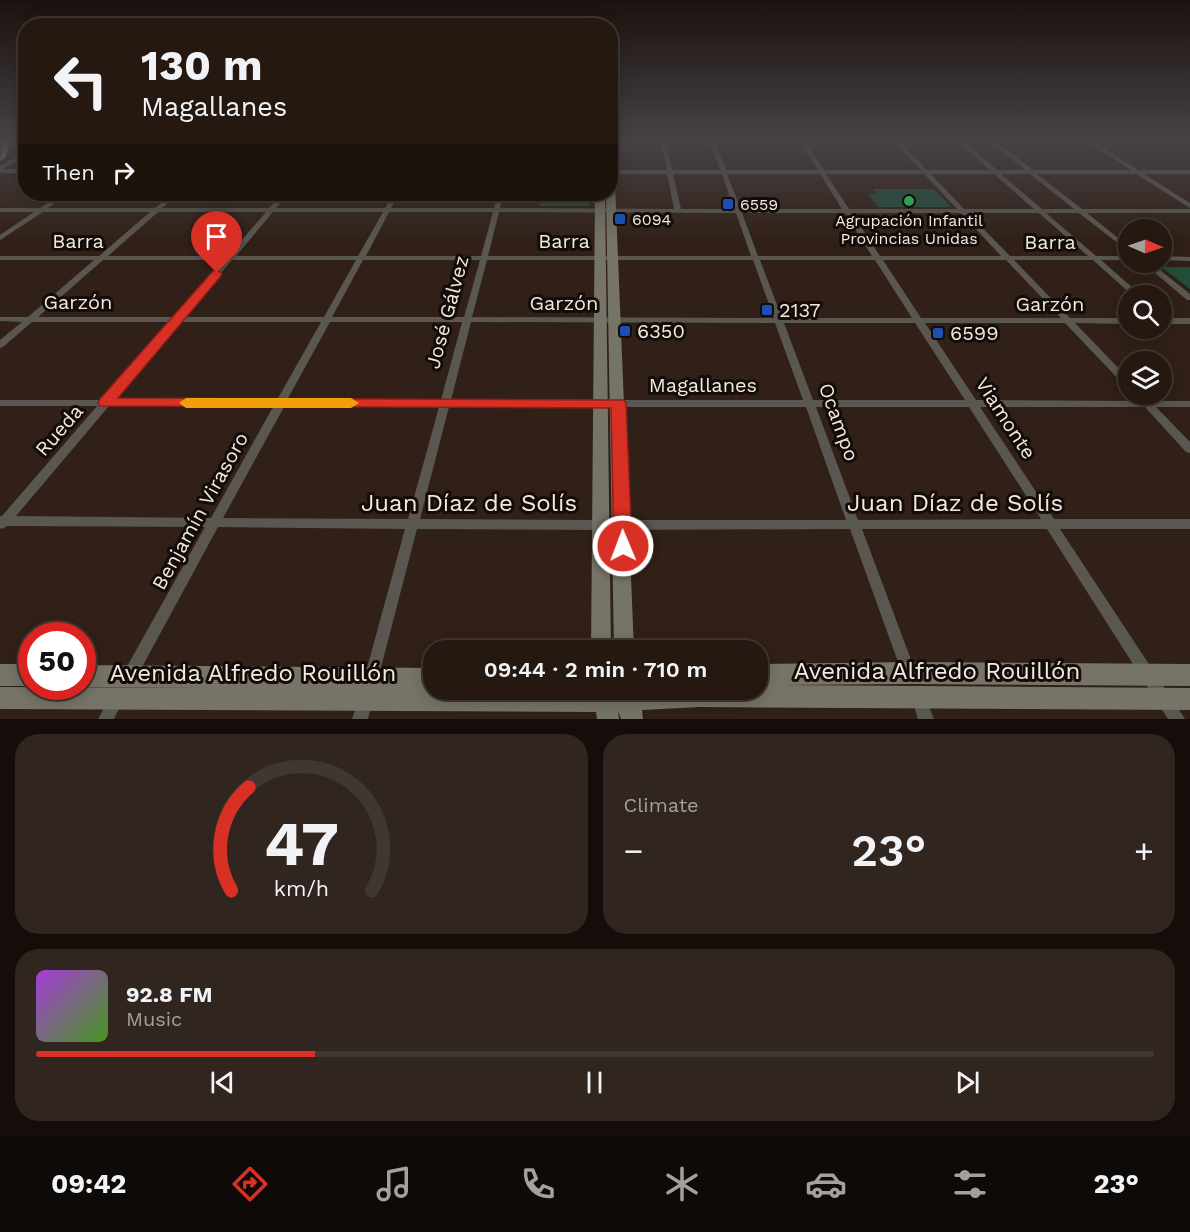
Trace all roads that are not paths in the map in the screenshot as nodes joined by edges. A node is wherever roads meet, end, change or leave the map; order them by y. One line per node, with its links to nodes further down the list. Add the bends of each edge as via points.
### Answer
1 (671, 174): 24 (street)
2 (725, 174): 25 (street, Ocampo)
3 (823, 174): 26 (street, Viamonte)
4 (927, 174): 27 (street)
5 (998, 174): 28 (street)
6 (1032, 174): 29 (street)
7 (1138, 174): 15 (street)
8 (54, 201): 17 (street)
9 (167, 201): 18 (street)
10 (279, 201): 19 (street, Rueda)
11 (392, 201): 20 (street, Benjamín Virasoro)
12 (499, 201): 21 (street, José Gálvez)
13 (600, 201): 22 (main road)
14 (612, 201): 23 (main road)
15 (1190, 208): 29 (street)
16 (0, 210): 17 (street)
17 (41, 210): 18 (street); 30 (street)
18 (156, 210): 19 (street); 35 (street)
19 (271, 210): 20 (street); 36 (street, Rueda)
20 (387, 210): 21 (street); 37 (street, Benjamín Virasoro)
21 (496, 210): 22 (street); 38 (street, José Gálvez)
22 (600, 210): 23 (street); 32 (main road)
23 (612, 210): 24 (street); 33 (main road)
24 (678, 210): 25 (street)
25 (738, 210): 26 (street); 39 (street, Ocampo)
26 (846, 210): 27 (street); 40 (street, Viamonte)
27 (961, 210): 28 (street); 41 (street)
28 (1040, 210): 29 (street); 42 (street)
29 (1079, 210): 31 (street)
30 (0, 238)
31 (1118, 241)
32 (600, 257): 33 (street, Barra); 38 (street, Barra); 54 (main road)
33 (614, 257): 39 (street, Barra); 55 (main road)
34 (0, 258): 35 (street, Barra)
35 (101, 258): 36 (street, Barra); 50 (street)
36 (230, 258): 37 (street, Barra); 51 (street, Rueda)
37 (360, 258): 38 (street, Barra); 52 (street, Benjamín Virasoro)
38 (484, 258): 53 (street, José Gálvez)
39 (755, 258): 40 (street, Barra); 56 (street, Ocampo)
40 (878, 258): 41 (street, Barra); 57 (street, Viamonte)
41 (1008, 258): 42 (street, Barra); 59 (street)
42 (1095, 258): 43 (street, Barra); 47 (street)
43 (1118, 258)
44 (1172, 258): 45 (street)
45 (1190, 259)
46 (1159, 273): 48 (street)
47 (1126, 285)
48 (1190, 298)
49 (0, 319): 50 (street, Garzón)
50 (30, 319): 51 (street, Garzón); 62 (street)
51 (177, 319): 52 (street, Garzón); 65 (street, Rueda)
52 (326, 319): 53 (street, Garzón); 66 (street, Benjamín Virasoro)
53 (467, 319): 54 (street, Garzón); 67 (street, José Gálvez)
54 (601, 319): 55 (street, Garzón); 68 (main road)
55 (616, 319): 56 (street, Garzón); 69 (main road)
56 (778, 320): 57 (street, Garzón); 70 (street, Ocampo)
57 (918, 320): 59 (street, Garzón); 71 (street, Viamonte)
58 (1172, 320): 61 (street)
59 (1068, 321): 60 (street, Garzón); 63 (street)
60 (1118, 321)
61 (1190, 321)
62 (0, 345)
63 (1118, 374)
64 (0, 403): 65 (street, Magallanes)
65 (106, 403): 66 (street, Magallanes); 78 (street, Rueda)
66 (280, 403): 67 (street, Magallanes); 77 (street, Benjamín Virasoro)
67 (445, 403): 68 (street, Magallanes); 79 (street, José Gálvez)
68 (601, 403): 69 (street, Magallanes); 83 (main road)
69 (619, 403): 70 (street, Magallanes); 84 (main road)
70 (809, 403): 71 (street, Magallanes); 80 (street, Ocampo)
71 (972, 404): 72 (street, Magallanes); 81 (street, Viamonte)
72 (1118, 404)
73 (1172, 404): 74 (street, Magallanes)
74 (1190, 404)
75 (1148, 405): 76 (street)
76 (1190, 448)
77 (214, 522): 78 (street, Juan Díaz de Solís); 79 (street, Juan Díaz de Solís); 94 (street, Benjamín Virasoro)
78 (1, 523)
79 (412, 524): 83 (street, Juan Díaz de Solís); 101 (street, José Gálvez)
80 (854, 524): 81 (street, Juan Díaz de Solís); 84 (street, Juan Díaz de Solís); 87 (street, Ocampo)
81 (1050, 524): 82 (street, Juan Díaz de Solís); 91 (street, Viamonte)
82 (1190, 524)
83 (602, 525): 84 (street, Juan Díaz de Solís); 85 (main road)
84 (622, 525): 86 (main road)
85 (601, 640)
86 (624, 640)
87 (909, 673): 90 (main road, Avenida Alfredo Rouillón); 91 (main road, Avenida Alfredo Rouillón); 96 (street, Ocampo)
88 (0, 675): 89 (main road)
89 (18, 675)
90 (768, 675)
91 (1148, 675): 92 (main road, Avenida Alfredo Rouillón); 99 (street, Viamonte)
92 (1190, 675)
93 (96, 676): 94 (main road, Avenida Alfredo Rouillón)
94 (129, 676): 98 (street, Benjamín Virasoro); 101 (main road, Avenida Alfredo Rouillón)
95 (423, 682): 101 (main road, Avenida Alfredo Rouillón)
96 (918, 696): 99 (main road, Avenida Alfredo Rouillón); 102 (main road, Avenida Alfredo Rouillón, via 700,696); 105 (street, Ocampo)
97 (0, 698): 98 (main road, Avenida Alfredo Rouillón)
98 (117, 699): 101 (main road, Avenida Alfredo Rouillón); 104 (street, Benjamín Virasoro)
99 (1163, 699): 100 (main road, Avenida Alfredo Rouillón); 106 (street, Viamonte)
100 (1190, 699)
101 (365, 700): 103 (main road, Avenida Alfredo Rouillón)
102 (630, 702): 103 (main road, Avenida Alfredo Rouillón)
103 (607, 703)
104 (106, 719)
105 (926, 719)
106 (1177, 719)

